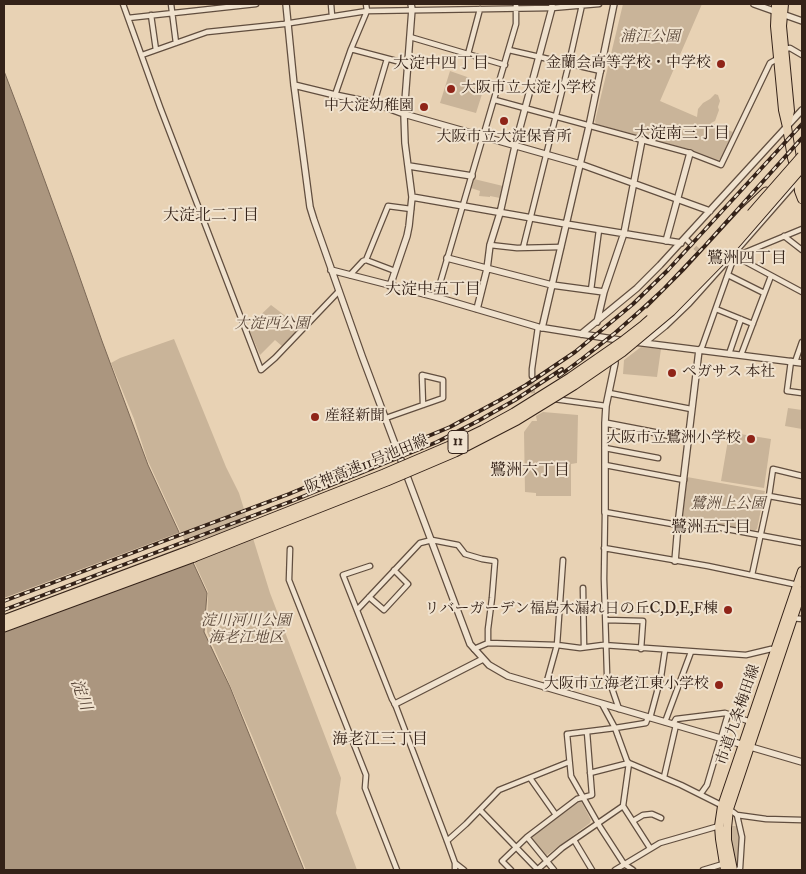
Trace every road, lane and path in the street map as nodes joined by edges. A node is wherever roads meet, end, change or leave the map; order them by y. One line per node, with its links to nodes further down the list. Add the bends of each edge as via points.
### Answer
1 (122, 4): 22 (street)
2 (171, 4): 19 (street)
3 (256, 4): 19 (street)
4 (286, 4): 24 (street)
5 (331, 4): 21 (street)
6 (366, 4): 18 (street)
7 (600, 4): 11 (street)
8 (614, 4): 40 (street)
9 (754, 4): 17 (street)
10 (784, 4): 17 (main road)
11 (582, 5): 14 (street); 37 (street)
12 (453, 6): 15 (street); 16 (street)
13 (516, 6): 14 (street); 16 (street); 30 (street, via 516,24)
14 (552, 6): 34 (street)
15 (411, 7): 18 (street); 25 (street)
16 (482, 7): 31 (street)
17 (778, 10): 23 (street); 28 (main road); 36 (main road, via 775,26)
18 (367, 11): 21 (street); 27 (street)
19 (172, 13): 20 (street); 26 (street)
20 (151, 15): 22 (street); 29 (street)
21 (332, 16): 24 (street)
22 (128, 18): 32 (street)
23 (802, 21)
24 (288, 23): 26 (street, via 207,32); 41 (street)
25 (410, 37): 31 (street); 38 (street)
26 (176, 43): 29 (street)
27 (350, 49): 35 (street); 42 (street)
28 (784, 49): 33 (street, via 790,48); 50 (main road, via 790,111)
29 (156, 50): 32 (street)
30 (509, 50): 34 (street); 39 (street)
31 (468, 54): 39 (street)
32 (142, 55): 99 (street, via 261,370)
33 (802, 55)
34 (539, 57): 37 (street); 45 (street)
35 (387, 59): 38 (street); 44 (street)
36 (777, 59): 50 (main road); 54 (street, via 770,63 721,165)
37 (569, 63): 40 (street); 48 (street)
38 (408, 64): 47 (street)
39 (504, 65): 43 (street)
40 (600, 71): 49 (street)
41 (294, 85): 42 (street); 91 (street, via 310,207)
42 (335, 95): 44 (street)
43 (495, 100): 45 (street); 51 (street)
44 (374, 103): 47 (street)
45 (525, 108): 48 (street); 53 (street)
46 (802, 110): 50 (street)
47 (404, 114): 51 (street); 58 (street)
48 (556, 117): 49 (street); 55 (street)
49 (589, 126): 52 (street); 57 (street)
50 (787, 127): 59 (main road); 69 (street)
51 (483, 137): 53 (street); 60 (street)
52 (642, 140): 54 (street); 62 (street)
53 (515, 146): 55 (street); 70 (street)
54 (690, 153): 64 (street)
55 (546, 154): 57 (street); 72 (street)
56 (802, 156): 117 (highway, 阪神高速11号池田線 / 11, bridge, via 717,253 666,305)
57 (580, 164): 62 (street); 73 (street)
58 (409, 166): 60 (street); 63 (street)
59 (798, 166): 61 (main road); 71 (highway, 11); 159 (highway, 阪神高速11号池田線 / 11, bridge, via 722,258 671,311 622,352 518,420 455,452 387,480)
60 (472, 176): 67 (street)
61 (801, 180): 65 (main road, via 799,191); 66 (street)
62 (634, 183): 64 (street); 76 (street)
63 (412, 197): 67 (street); 68 (street)
64 (678, 199): 69 (street); 78 (street)
65 (802, 199)
66 (777, 204): 71 (highway, via 765,202); 86 (street)
67 (463, 207): 70 (street); 87 (street)
68 (411, 209): 88 (street, via 388,206); 92 (street, via 407,236)
69 (710, 210): 79 (street)
70 (500, 213): 72 (street); 81 (street)
71 (744, 213): 117 (highway, 11, bridge, via 669,294)
72 (529, 218): 73 (street); 83 (street)
73 (566, 224): 75 (street); 82 (street)
74 (802, 228): 77 (street)
75 (600, 230): 76 (street); 98 (street)
76 (624, 233): 78 (street); 100 (street)
77 (784, 236): 84 (street); 86 (street)
78 (666, 241): 79 (street)
79 (683, 241): 80 (street); 107 (street, via 637,288)
80 (690, 243)
81 (490, 244): 83 (street); 89 (street)
82 (561, 246): 83 (street); 96 (street)
83 (522, 248)
84 (802, 250)
85 (701, 252): 90 (street)
86 (733, 256): 90 (street); 94 (street); 95 (street)
87 (447, 258): 89 (street); 103 (street)
88 (366, 260): 92 (street); 93 (street)
89 (487, 269): 96 (street); 104 (street)
90 (720, 269): 113 (street, via 682,310)
91 (331, 270): 93 (street); 99 (street)
92 (395, 271): 97 (street)
93 (350, 275): 97 (street)
94 (728, 276): 102 (street); 105 (street)
95 (771, 276): 101 (street); 102 (street)
96 (552, 285): 98 (street); 109 (street)
97 (390, 286): 103 (street)
98 (591, 290): 100 (street)
99 (339, 291): 128 (street)
100 (604, 292): 107 (street)
101 (802, 292)
102 (764, 293): 108 (street)
103 (436, 297): 104 (street)
104 (477, 309): 109 (street)
105 (716, 309): 106 (street); 114 (street)
106 (741, 319): 108 (street); 115 (street)
107 (597, 322): 110 (street)
108 (753, 324): 116 (street)
109 (540, 327): 110 (street); 121 (street)
110 (581, 334): 111 (street)
111 (618, 340): 113 (street); 119 (street)
112 (802, 342): 118 (street)
113 (644, 343): 114 (street)
114 (699, 350): 115 (street); 127 (street)
115 (729, 354): 116 (street)
116 (741, 355): 118 (street)
117 (600, 358): 157 (highway, 阪神高速11号池田線 / 11, bridge, via 514,413 427,456)
118 (793, 362): 120 (street); 122 (street, via 788,391)
119 (615, 363): 123 (street)
120 (802, 363)
121 (532, 376)
122 (802, 392)
123 (609, 393): 126 (street); 127 (street)
124 (533, 395): 126 (street)
125 (423, 405): 125 (street, via 442,398 443,380 422,375); 128 (street)
126 (606, 406): 129 (street)
127 (692, 409): 130 (street)
128 (386, 418): 141 (street)
129 (605, 423): 130 (street); 131 (street)
130 (688, 439): 135 (street)
131 (604, 448): 132 (street); 133 (street)
132 (658, 458)
133 (605, 465): 135 (street); 138 (street)
134 (802, 476): 136 (street, via 773,469)
135 (684, 480): 139 (street)
136 (769, 496): 137 (street); 140 (street)
137 (802, 502)
138 (605, 512): 139 (street); 143 (street)
139 (678, 523): 140 (street); 146 (street)
140 (760, 536): 142 (street); 150 (street)
141 (432, 540): 148 (street, via 420,543); 160 (street, via 458,545 465,554 495,561); 164 (street)
142 (802, 544)
143 (604, 548): 146 (street); 158 (street)
144 (290, 549): 210 (street, via 289,580 366,775 365,788)
145 (563, 560): 161 (street)
146 (675, 561): 150 (street)
147 (370, 565): 154 (street, via 343,575)
148 (394, 570): 153 (street); 153 (street, via 408,584 384,610)
149 (802, 571): 152 (main road, 市道九条梅田線)
150 (752, 575): 152 (street)
151 (583, 588): 163 (street)
152 (800, 588): 155 (main road, 市道九条梅田線)
153 (369, 597): 154 (street)
154 (357, 610): 171 (street)
155 (790, 617): 156 (street); 167 (main road, 市道九条梅田線); 182 (main road, 市道九条梅田線)
156 (802, 619)
157 (4, 620)
158 (606, 620): 162 (street); 165 (street, via 643,621)
159 (4, 628)
160 (488, 642): 161 (street); 164 (street)
161 (557, 645): 163 (street); 170 (street)
162 (606, 646): 163 (street); 165 (street); 173 (street, via 607,674)
163 (584, 647)
164 (474, 649): 169 (street)
165 (641, 649): 166 (street)
166 (665, 650): 168 (street); 175 (street)
167 (776, 650): 168 (street, via 746,656); 182 (main road, 市道九条梅田線)
168 (691, 652): 177 (street)
169 (483, 658): 170 (street, via 508,676); 171 (street)
170 (545, 688): 172 (street)
171 (395, 704): 203 (street)
172 (602, 704): 173 (street); 179 (street)
173 (618, 709): 175 (street)
174 (728, 714): 176 (street); 178 (street, via 676,719); 181 (street)
175 (649, 718): 177 (street); 179 (street, via 646,722)
176 (748, 720)
177 (665, 722): 178 (street)
178 (674, 725): 181 (street); 187 (street)
179 (615, 728): 180 (street); 185 (street)
180 (587, 732): 183 (street, via 567,734); 186 (street)
181 (721, 738): 182 (street); 189 (street, via 707,785)
182 (746, 746): 184 (street); 192 (main road, 市道九条梅田線)
183 (569, 762): 188 (street); 190 (street, via 571,776)
184 (802, 762)
185 (629, 763): 186 (street); 187 (street); 191 (street)
186 (590, 773): 190 (street, via 592,794)
187 (664, 777): 189 (street)
188 (530, 778): 193 (street, via 499,790); 194 (street)
189 (700, 794): 192 (street)
190 (582, 798): 194 (street); 199 (street)
191 (623, 806): 198 (street); 199 (street)
192 (726, 808): 195 (street); 200 (main road, 市道九条梅田線); 220 (main road, 市道九条梅田線, via 727,840)
193 (480, 810): 203 (street); 204 (street)
194 (556, 815): 201 (street)
195 (736, 815): 197 (street); 221 (street, via 742,837)
196 (661, 818): 198 (street, via 652,814)
197 (802, 820)
198 (633, 821): 205 (street)
199 (598, 823): 202 (street); 208 (street)
200 (719, 826): 205 (street); 209 (main road, 市道九条梅田線)
201 (527, 837): 204 (street); 206 (street)
202 (574, 840): 206 (street); 216 (street)
203 (447, 841): 207 (street)
204 (516, 847): 213 (street, via 502,861); 214 (street)
205 (650, 848): 208 (street)
206 (546, 861): 214 (street); 215 (street)
207 (455, 863): 211 (street); 212 (street)
208 (624, 864): 217 (street); 218 (street)
209 (724, 867): 219 (street)
210 (397, 870)
211 (455, 870)
212 (464, 870)
213 (511, 870)
214 (538, 870)
215 (554, 870)
216 (592, 870)
217 (615, 870)
218 (633, 870)
219 (703, 870)
220 (733, 870)
221 (738, 870)

